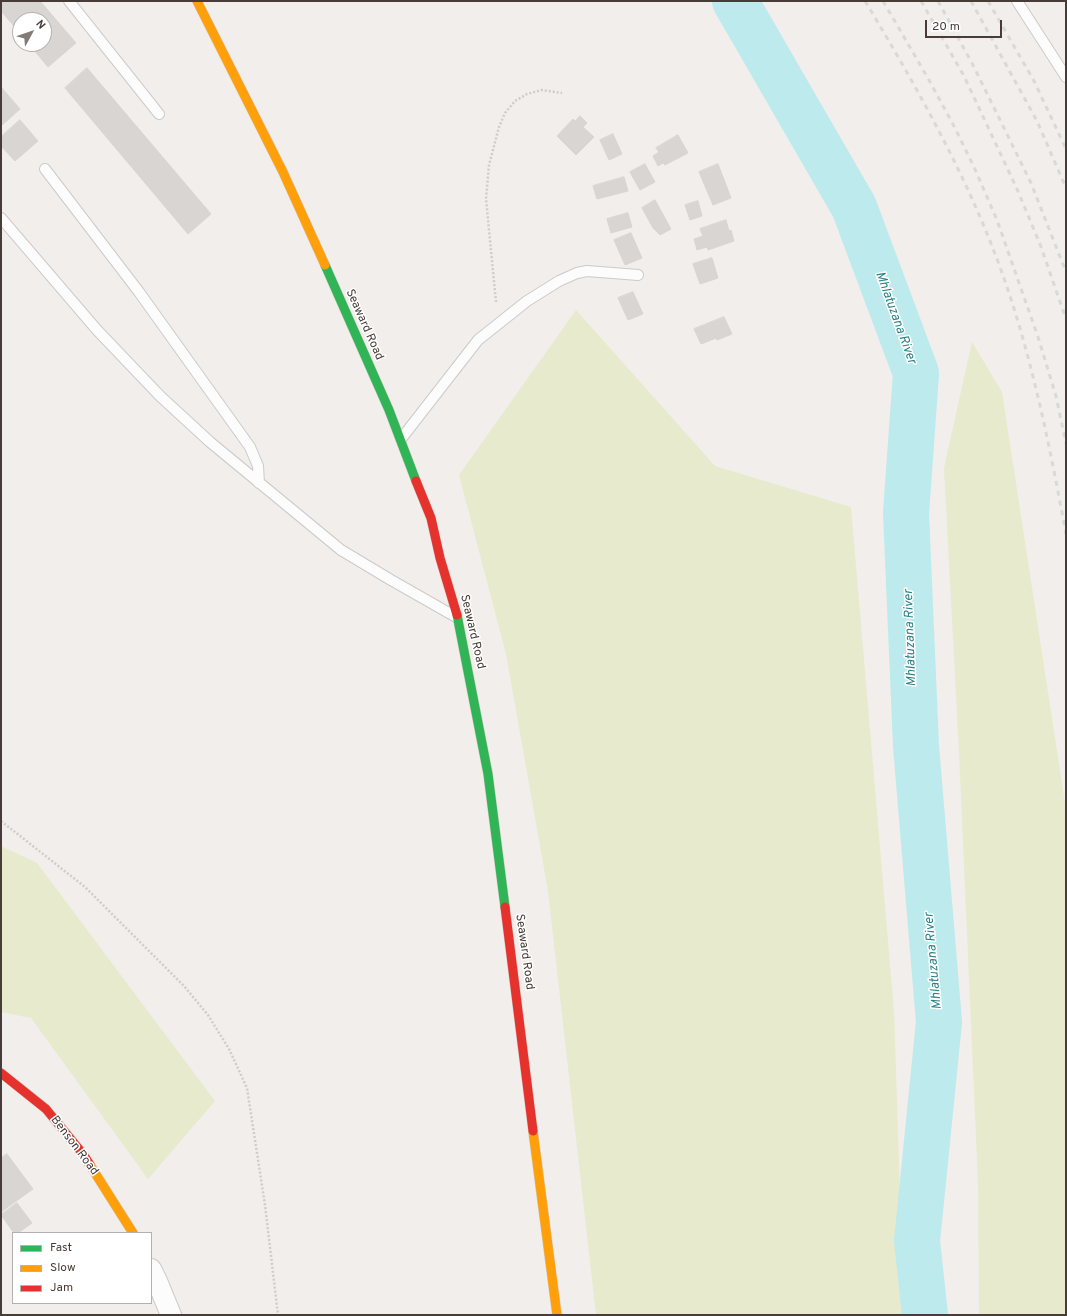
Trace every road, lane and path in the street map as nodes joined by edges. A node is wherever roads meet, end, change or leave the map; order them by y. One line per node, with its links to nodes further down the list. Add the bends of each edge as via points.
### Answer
1 (69, 1): 6 (lane)
2 (197, 1): 11 (street, Seaward Road, via 284,172)
3 (1017, 1): 4 (lane)
4 (1066, 77)
5 (562, 93): 10 (path, via 542,90 527,94 515,101 505,113 499,127 489,165 486,199 496,288)
6 (159, 114)
7 (45, 169): 12 (lane, via 139,292 250,447 258,466)
8 (1, 218): 12 (lane, via 97,330 160,396)
9 (638, 275): 10 (lane, via 587,271 577,273 559,281)
10 (497, 324): 11 (lane, via 478,340)
11 (401, 439): 13 (street, Seaward Road, via 431,518)
12 (259, 483): 13 (lane, via 341,550)
13 (458, 618): 20 (street, Seaward Road, via 489,782)
14 (1, 821): 19 (path, via 85,887 184,986 208,1015 230,1049 247,1088 265,1204)
15 (1, 1073): 16 (street, Benson Road, via 46,1109 83,1154)
16 (132, 1232)
17 (152, 1270): 18 (street)
18 (170, 1315)
19 (278, 1315)
20 (558, 1315)

